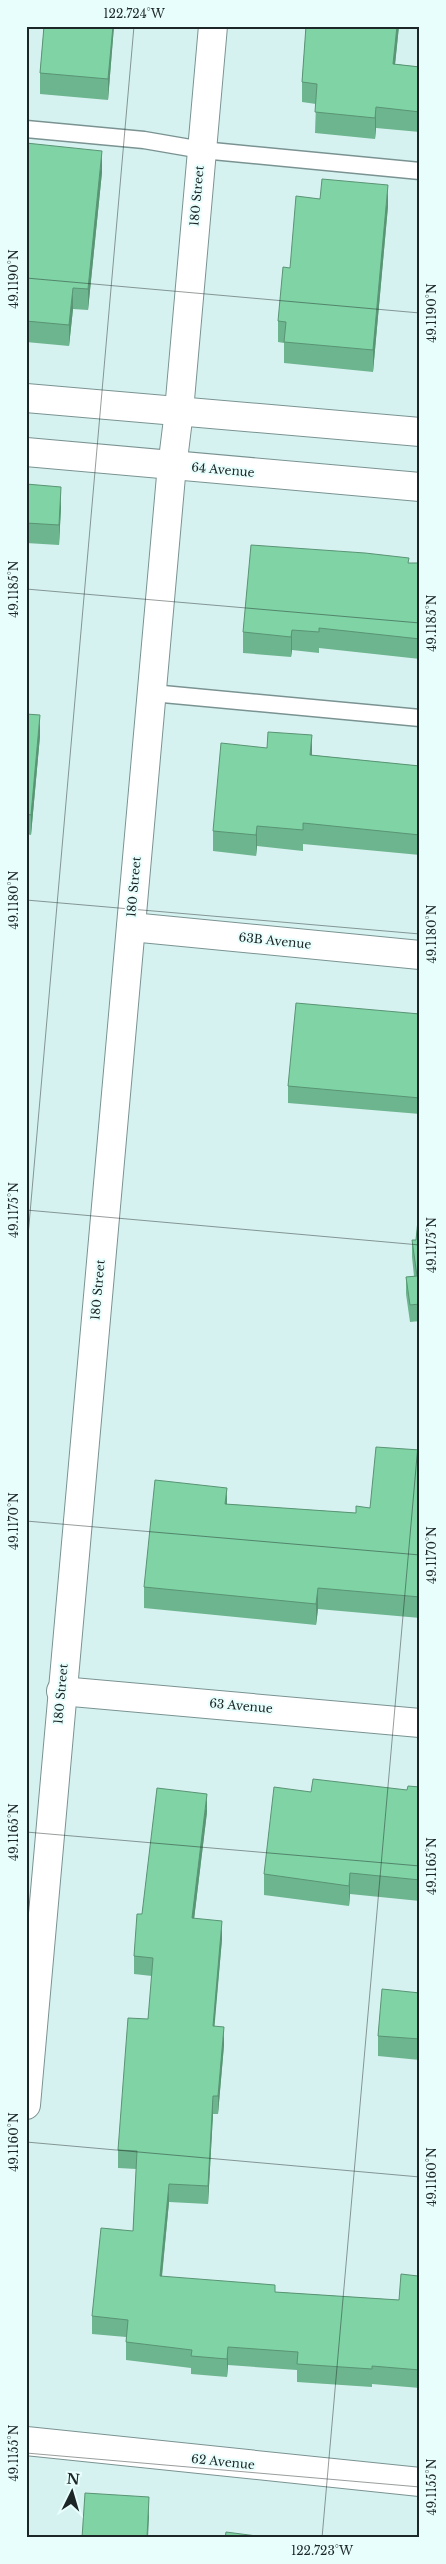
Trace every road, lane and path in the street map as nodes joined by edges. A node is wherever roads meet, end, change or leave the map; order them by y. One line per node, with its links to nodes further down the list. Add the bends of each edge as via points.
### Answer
1 (213, 26): 3 (street, 180 Street)
2 (26, 129): 3 (lane, via 144,140)
3 (202, 150): 4 (lane); 6 (street, 180 Street)
4 (420, 171)
5 (26, 398): 6 (street)
6 (179, 411): 7 (street); 9 (street, 180 Street)
7 (420, 432)
8 (26, 452): 9 (street, 64 Avenue)
9 (171, 470): 10 (street, 64 Avenue); 11 (street, 180 Street)
10 (420, 487)
11 (152, 693): 12 (lane); 13 (street, 180 Street)
12 (420, 718)
13 (131, 927): 14 (street, 63B Avenue); 15 (street, 180 Street)
14 (420, 955)
15 (62, 1691): 16 (street, 63 Avenue); 17 (street, 180 Street)
16 (420, 1723)
17 (26, 2105)
18 (26, 2441): 19 (street, 62 Avenue)
19 (420, 2482)

